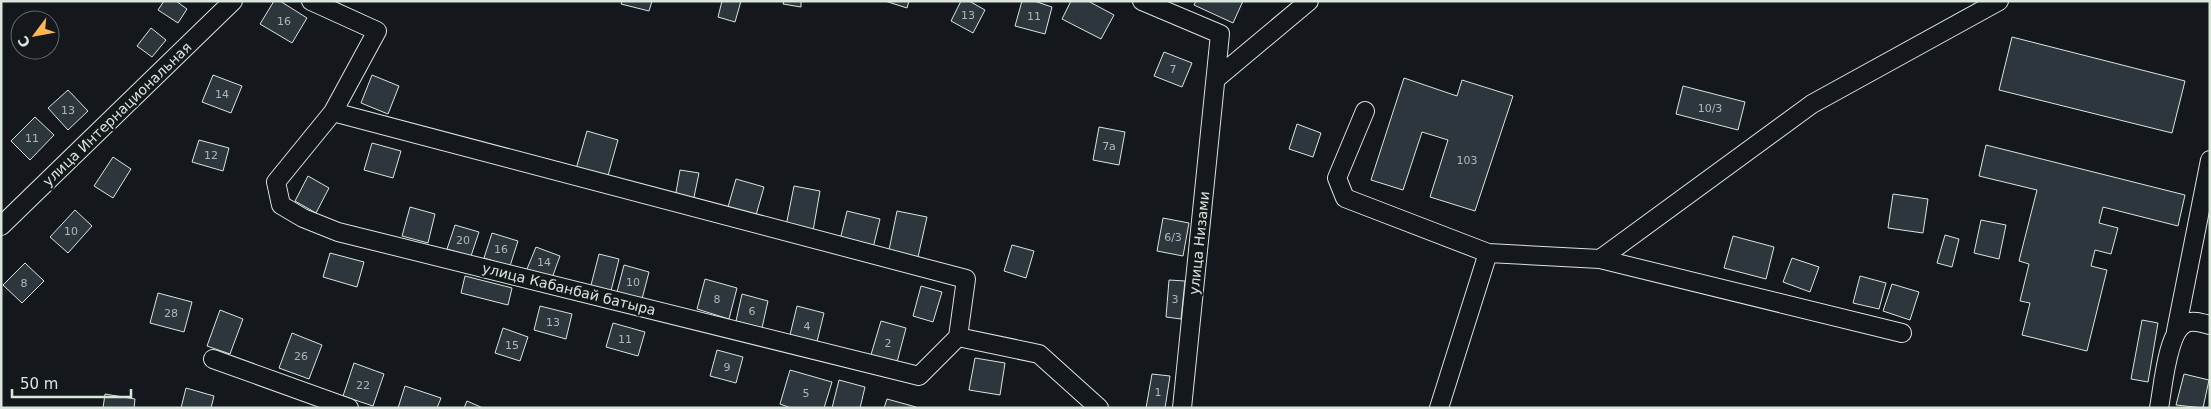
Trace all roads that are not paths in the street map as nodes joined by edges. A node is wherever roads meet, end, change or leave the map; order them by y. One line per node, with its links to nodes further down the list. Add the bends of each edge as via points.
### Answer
1 (233, 1): 10 (street, улица Интернациональная)
2 (311, 1): 8 (street, улица Кабанбай батыра, via 376,31)
3 (1142, 1): 6 (street, улица Низами, via 1220,34)
4 (1309, 1): 6 (street)
5 (1999, 1): 12 (street, via 1812,104)
6 (1216, 78): 20 (street, улица Низами)
7 (1365, 111): 11 (street, via 1337,178 1345,198)
8 (333, 112): 16 (street, via 966,279); 16 (street, улица Кабанбай батыра, via 276,182 281,205 338,232 919,376)
9 (2210, 160): 14 (street)
10 (1, 226)
11 (1488, 253): 12 (street); 21 (street)
12 (1600, 259): 15 (street)
13 (2210, 325): 14 (street, via 2187,323)
14 (2176, 331): 22 (street)
15 (1902, 333)
16 (958, 337): 19 (street, via 1039,354)
17 (213, 359): 18 (street)
18 (349, 408)
19 (1099, 408)
20 (1182, 408)
21 (1439, 408)
22 (2159, 408)

